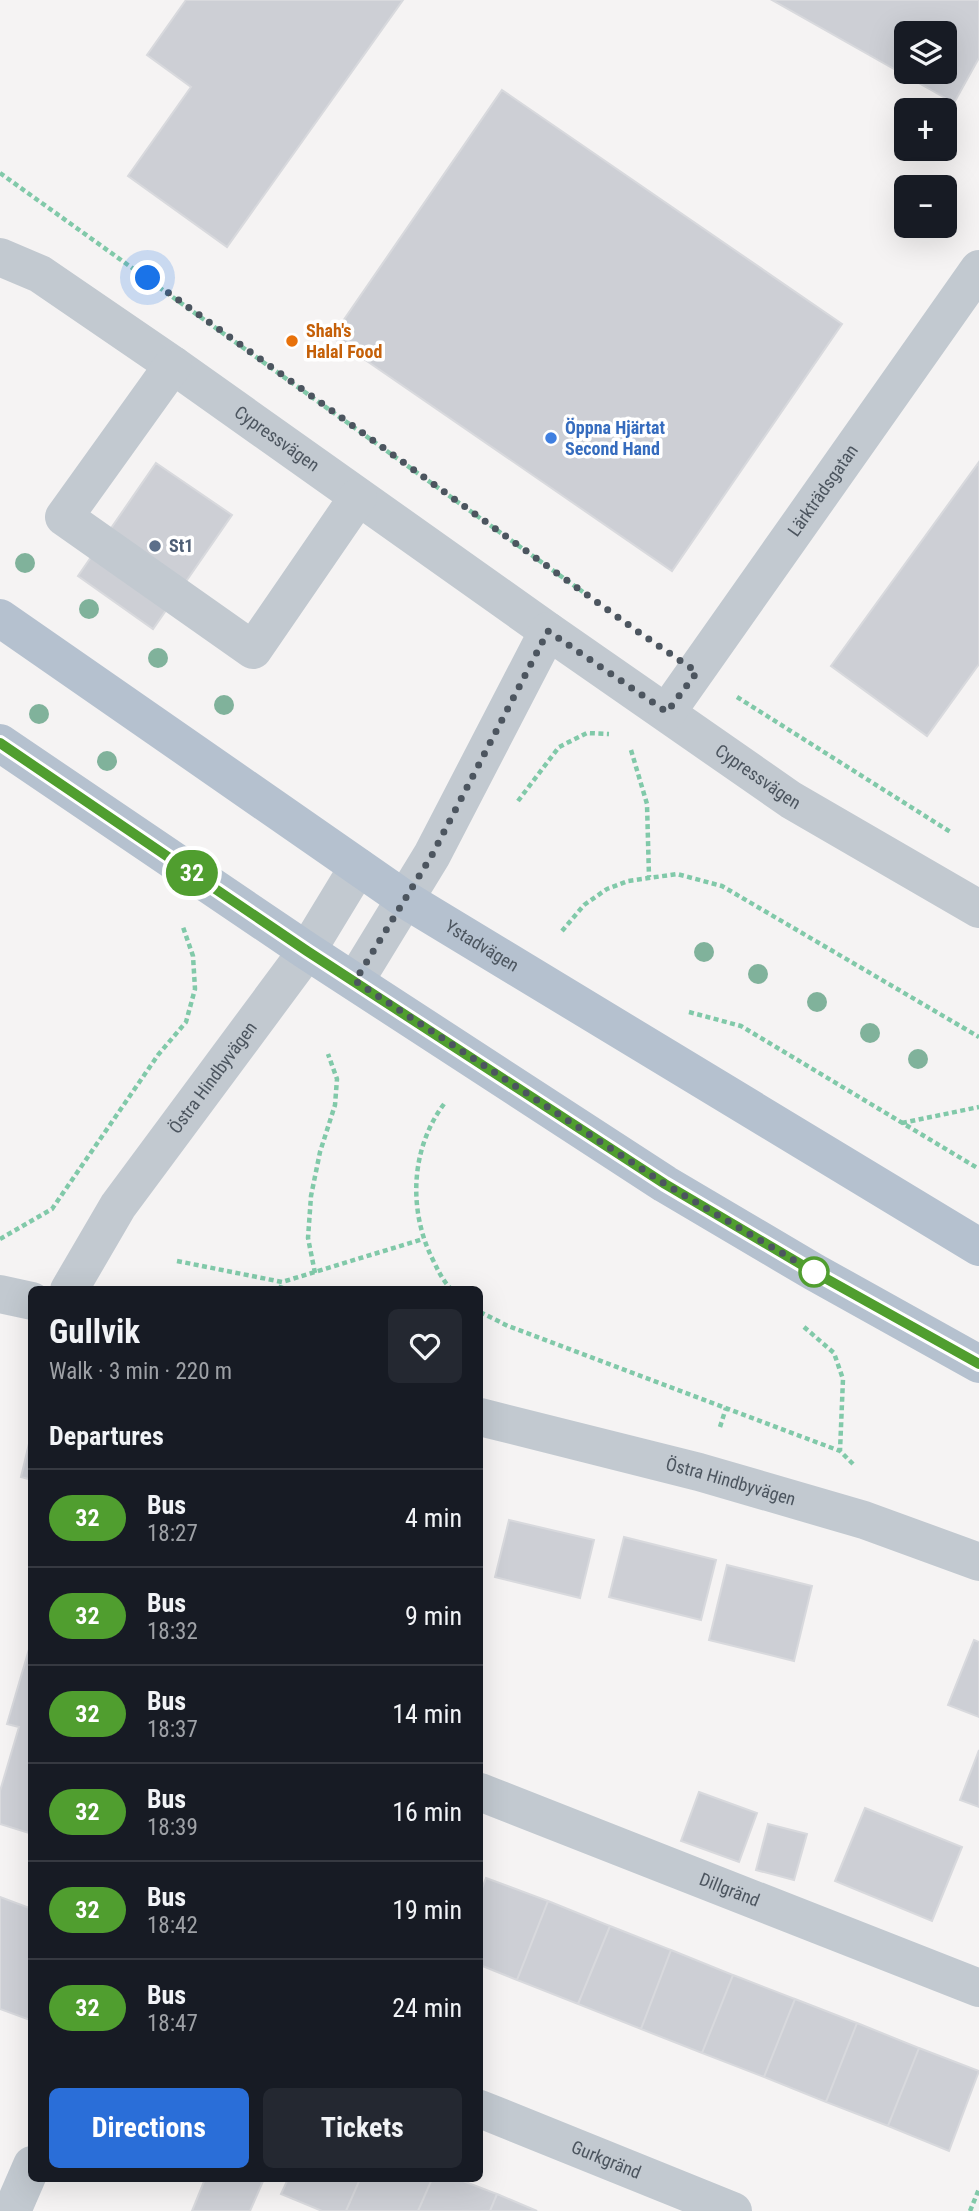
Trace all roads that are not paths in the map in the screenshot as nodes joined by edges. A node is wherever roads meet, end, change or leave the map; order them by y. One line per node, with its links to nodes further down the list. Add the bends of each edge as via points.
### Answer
1 (0, 257): 3 (street, Cypressvägen, via 40,274)
2 (979, 269): 7 (street, Lärkträdsgatan)
3 (173, 365): 4 (street, Cypressvägen); 4 (street, via 64,517 253,650)
4 (358, 497): 6 (street, Cypressvägen)
5 (0, 618): 9 (main road, Ystadvägen)
6 (548, 631): 7 (street, Cypressvägen); 10 (street)
7 (667, 712): 11 (street, Cypressvägen, via 791,800)
8 (0, 743): 12 (main road)
9 (358, 867): 10 (main road, Ystadvägen); 12 (street, Östra Hindbyvägen)
10 (406, 900): 13 (street); 14 (main road, Ystadvägen)
11 (979, 909)
12 (307, 951): 13 (main road); 15 (street, Östra Hindbyvägen, via 118,1206)
13 (355, 981): 18 (main road, via 665,1184)
14 (979, 1247)
15 (71, 1286)
16 (0, 1294): 17 (street)
17 (28, 1300)
18 (979, 1364)
19 (483, 1418): 20 (street, Östra Hindbyvägen, via 851,1516)
20 (979, 1562)
21 (483, 1793): 22 (street, Dillgränd)
22 (979, 1988)
23 (483, 2110): 26 (street, Gurkgränd)
24 (28, 2174): 25 (street)
25 (12, 2211)
26 (733, 2211)

